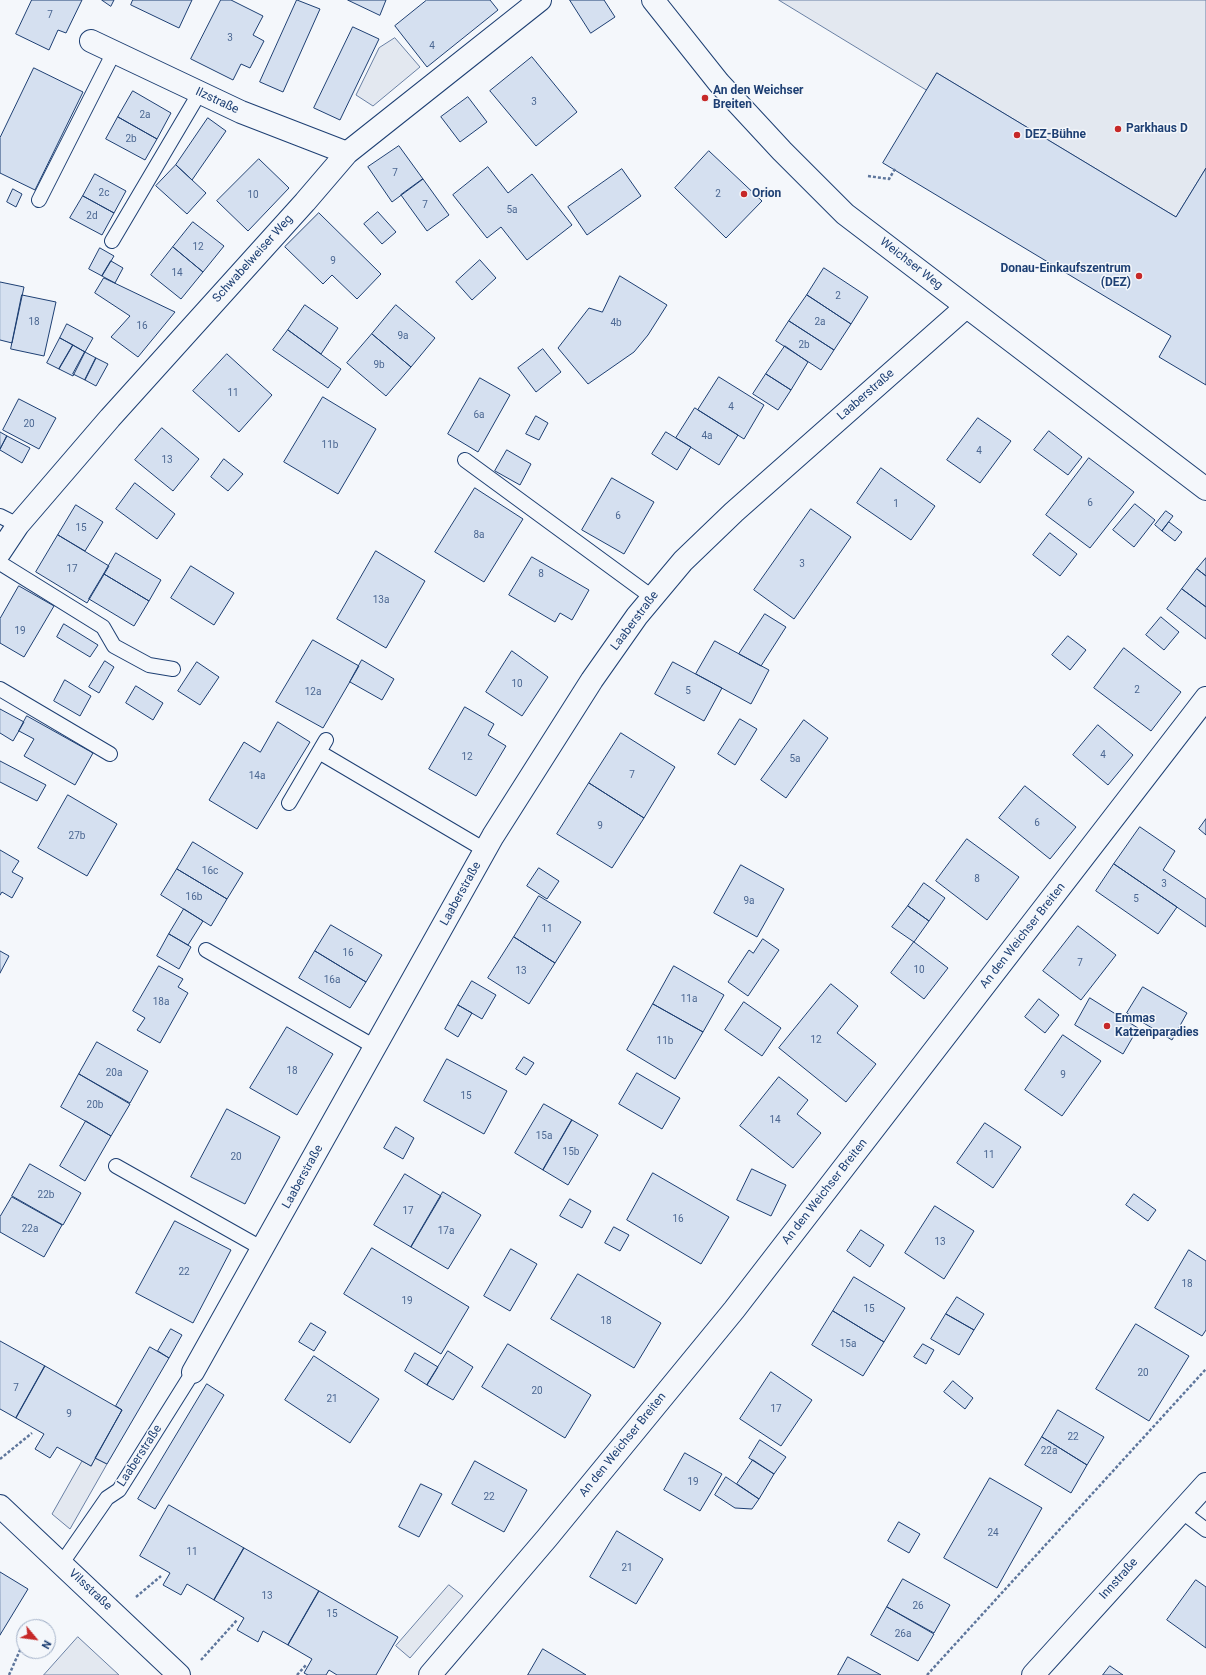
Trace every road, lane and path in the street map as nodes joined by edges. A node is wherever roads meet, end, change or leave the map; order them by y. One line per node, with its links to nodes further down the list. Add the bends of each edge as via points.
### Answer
1 (540, 0): 6 (street, Schwabelweiser Weg)
2 (653, 0): 11 (street, Weichser Weg, via 719,83 835,204)
3 (91, 41): 4 (street, Ilzstraße)
4 (114, 52): 5 (street, Ilzstraße); 9 (lane)
5 (200, 92): 6 (street, Ilzstraße, via 241,112); 10 (lane)
6 (347, 153): 14 (street, Schwabelweiser Weg, via 110,418)
7 (895, 170): 8 (path, via 889,179)
8 (868, 176)
9 (39, 200)
10 (112, 240)
11 (966, 307): 13 (street, Weichser Weg); 17 (street, Laaberstraße, via 734,512 683,561)
12 (465, 460): 17 (lane)
13 (1206, 489)
14 (9, 520): 15 (street, Schwabelweiser Weg)
15 (0, 552)
16 (0, 563): 18 (lane, via 103,626 114,646 148,665)
17 (652, 597): 23 (street, Laaberstraße, via 592,680)
18 (174, 669)
19 (0, 688): 21 (lane)
20 (1206, 698): 45 (street, An den Weichser Breiten, via 734,1310 548,1538)
21 (110, 754)
22 (289, 803): 23 (lane, via 323,746)
23 (486, 850): 25 (street, Laaberstraße)
24 (206, 950): 25 (lane)
25 (375, 1047): 27 (street, Laaberstraße)
26 (116, 1166): 27 (lane)
27 (263, 1249): 29 (street, Laaberstraße)
28 (1206, 1369): 46 (path)
29 (193, 1372): 36 (lane, Laaberstraße, via 119,1490 107,1498)
30 (32, 1433): 31 (path)
31 (0, 1459)
32 (1206, 1484): 34 (street, Innstraße)
33 (0, 1506): 36 (street, Vilsstraße)
34 (1181, 1511): 35 (lane); 47 (street, Innstraße)
35 (1206, 1530)
36 (62, 1563): 38 (street, Vilsstraße)
37 (161, 1576): 38 (path)
38 (116, 1615): 42 (street, Vilsstraße)
39 (237, 1620): 42 (path)
40 (16, 1659): 43 (path)
41 (306, 1665): 44 (path)
42 (188, 1669)
43 (9, 1675)
44 (298, 1675)
45 (430, 1675)
46 (927, 1675)
47 (1033, 1675)

